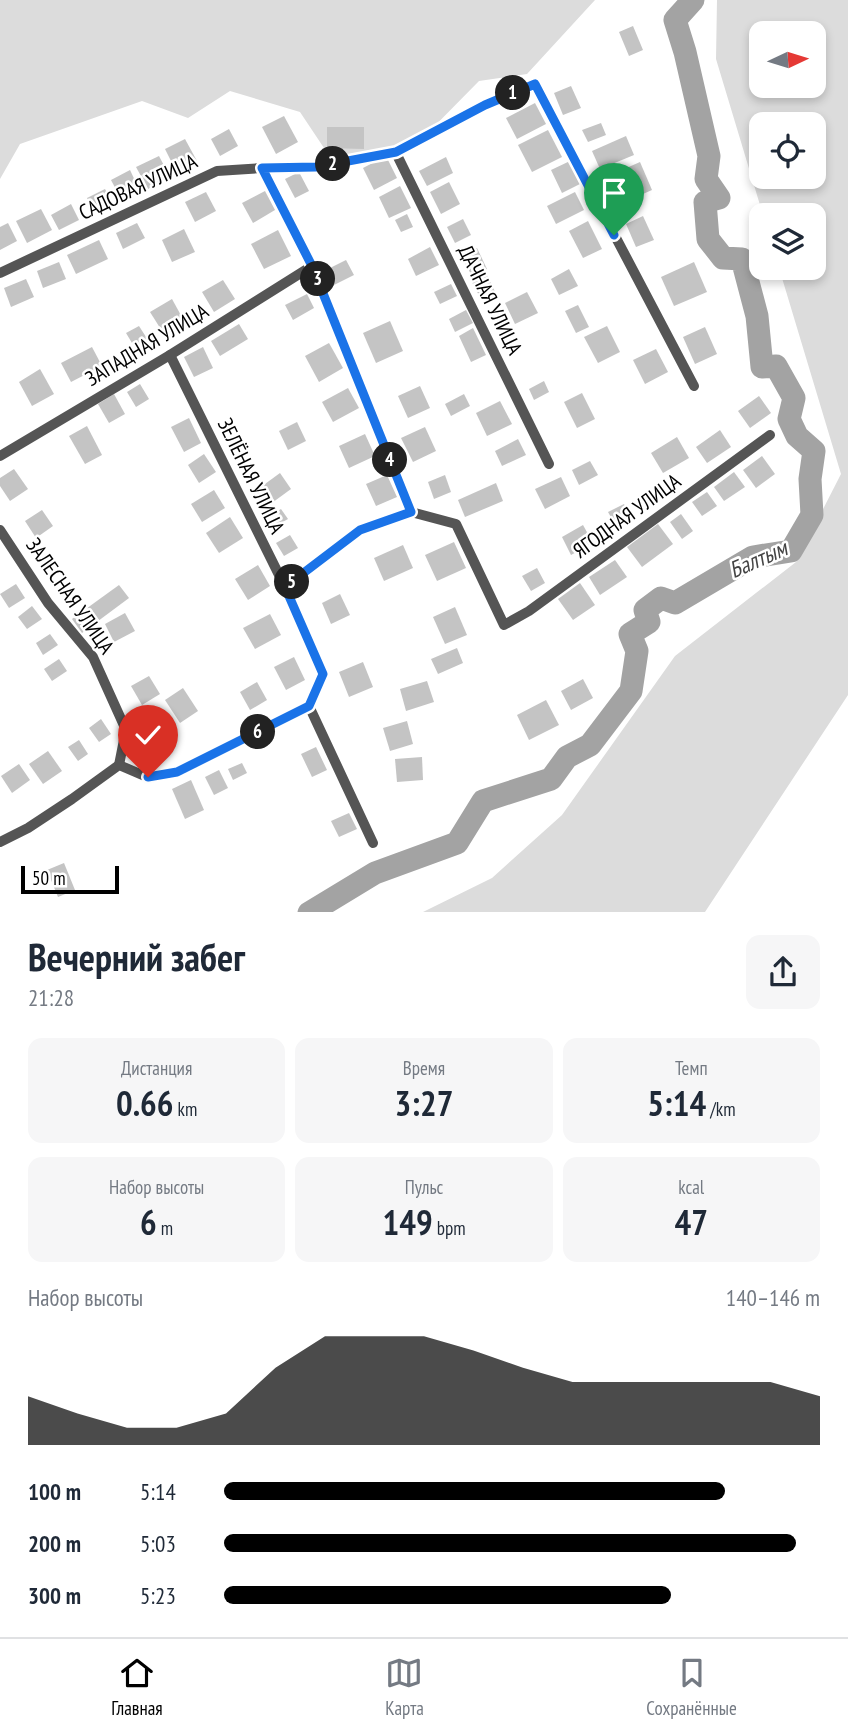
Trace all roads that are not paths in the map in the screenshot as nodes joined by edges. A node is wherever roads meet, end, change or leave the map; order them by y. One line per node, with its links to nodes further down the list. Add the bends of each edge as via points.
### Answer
1 (396, 152): 2 (street, САДОВАЯ УЛИЦА, via 316,167); 6 (street, САДОВАЯ УЛИЦА, via 535,84); 9 (street, ДАЧНАЯ УЛИЦА)
2 (262, 168): 3 (street); 4 (street, САДОВАЯ УЛИЦА, via 217,171)
3 (312, 266): 5 (street, ЗАПАДНАЯ УЛИЦА); 10 (street)
4 (0, 273)
5 (170, 355): 8 (street, ЗАПАДНАЯ УЛИЦА); 12 (street, ЗЕЛЁНАЯ УЛИЦА)
6 (694, 386)
7 (769, 435): 10 (street, ЯГОДНАЯ УЛИЦА, via 504,625 456,524)
8 (0, 456)
9 (549, 464)
10 (411, 512): 12 (street, via 360,530)
11 (0, 530): 14 (street, ЗАЛЕСНАЯ УЛИЦА, via 48,603 93,657 126,730)
12 (285, 587): 13 (street, ЗЕЛЁНАЯ УЛИЦА, via 323,674)
13 (309, 706): 14 (street, via 177,772 148,777); 16 (street)
14 (119, 765): 15 (street)
15 (0, 842)
16 (373, 843)

